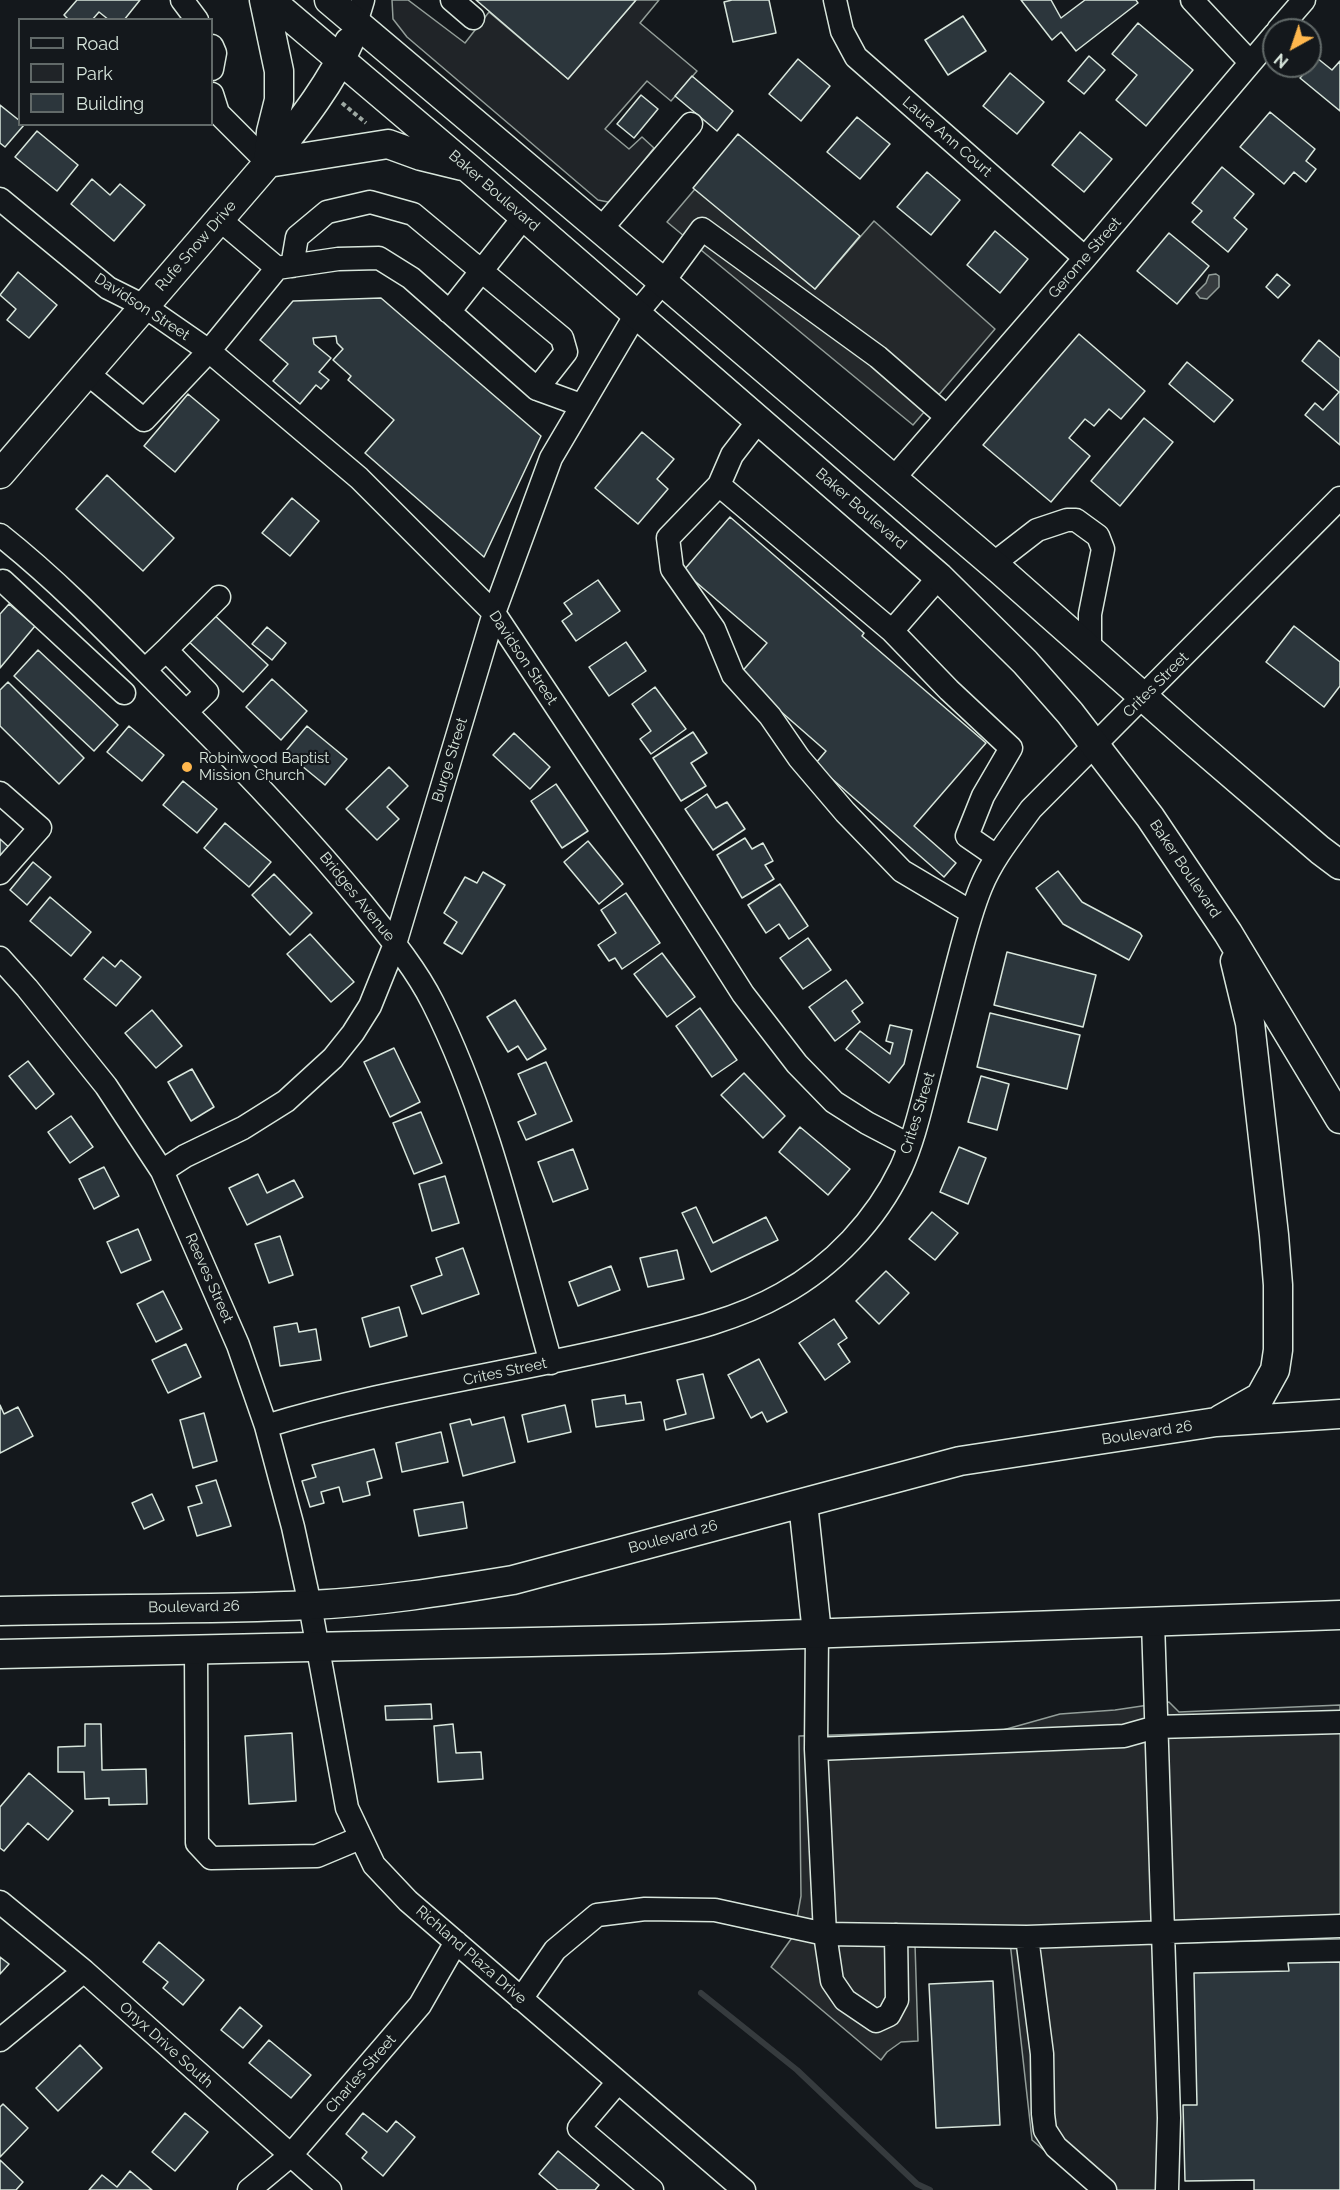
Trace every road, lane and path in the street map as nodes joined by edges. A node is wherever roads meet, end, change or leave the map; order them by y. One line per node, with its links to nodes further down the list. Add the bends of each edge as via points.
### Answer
1 (182, 0): 10 (street)
2 (264, 0): 22 (main road, via 279,71 279,99)
3 (270, 0): 15 (main road, Baker Boulevard)
4 (329, 0): 9 (main road)
5 (452, 0): 11 (street)
6 (836, 0): 28 (street, Laura Ann Court, via 842,31 856,57)
7 (1192, 0): 16 (street)
8 (1304, 0): 12 (street)
9 (360, 12): 15 (main road, Rufe Snow Drive); 27 (main road)
10 (196, 18)
11 (473, 18)
12 (1288, 18)
13 (213, 48): 17 (street)
14 (1262, 48): 16 (street, Gerome Street)
15 (341, 60): 22 (main road, Rufe Snow Drive); 23 (main road, Baker Boulevard)
16 (1250, 62): 28 (street, Gerome Street)
17 (213, 64)
18 (213, 97): 22 (street, via 218,113)
19 (340, 101): 21 (path)
20 (690, 124): 27 (street)
21 (371, 127)
22 (268, 163): 23 (main road, via 387,144); 26 (main road, Rufe Snow Drive)
23 (467, 167): 25 (main road, Baker Boulevard)
24 (0, 198): 32 (street, Davidson Street, via 108,288)
25 (524, 217): 30 (street); 34 (main road, Baker Boulevard)
26 (219, 219): 29 (street); 32 (main road, Rufe Snow Drive)
27 (601, 229): 31 (main road)
28 (1085, 258): 39 (street, Gerome Street)
29 (285, 267): 30 (street, via 297,237 327,212 370,202 413,214); 33 (street, via 380,258 411,278); 35 (street)
30 (482, 270): 33 (street); 37 (street, via 562,338 566,352)
31 (663, 282): 34 (street, Burge Street); 39 (street, Burge Street, via 702,229 878,357); 42 (main road)
32 (144, 306): 35 (street, Davidson Street); 36 (main road, Rufe Snow Drive)
33 (449, 312): 37 (street)
34 (636, 314): 38 (street, Burge Street); 40 (main road, Baker Boulevard)
35 (209, 351): 36 (street, via 144,420); 51 (street, Davidson Street, via 359,478)
36 (87, 373): 41 (main road, Rufe Snow Drive)
37 (537, 389): 38 (street)
38 (581, 405): 51 (street, Burge Street, via 551,458)
39 (947, 417): 42 (street, Gerome Street)
40 (759, 420): 43 (street, via 732,455); 48 (main road, Baker Boulevard)
41 (0, 474)
42 (893, 479): 47 (main road)
43 (718, 485): 52 (street); 64 (street, via 668,538 672,569 714,629 733,675 845,812 902,871)
44 (1338, 503): 57 (street, Crites Street)
45 (0, 535): 46 (street, Bridges Avenue)
46 (27, 556): 49 (street); 55 (street, Bridges Avenue)
47 (993, 564): 53 (main road); 53 (street, via 1037,530 1067,520 1076,520 1098,537 1103,549 1090,614)
48 (939, 577): 52 (street); 59 (main road, Baker Boulevard, via 1025,662)
49 (1, 582): 56 (street)
50 (219, 597): 54 (street)
51 (494, 613): 66 (street, Burge Street); 69 (street, Davidson Street, via 743,994 797,1064 834,1102)
52 (892, 631): 61 (street, via 1011,748 983,796 967,836)
53 (1090, 648): 57 (main road)
54 (166, 650): 55 (street); 58 (street, via 207,692)
55 (145, 670): 58 (street, Bridges Avenue)
56 (124, 693)
57 (1145, 697): 59 (street, Crites Street); 62 (main road)
58 (186, 712): 66 (street, Bridges Avenue, via 322,854)
59 (1095, 747): 61 (street, Crites Street, via 1031,809); 65 (main road, Baker Boulevard, via 1150,816)
60 (0, 793): 63 (street, via 40,828)
61 (996, 856): 64 (street, Crites Street)
62 (1340, 865)
63 (0, 873)
64 (971, 912): 69 (street, Crites Street)
65 (1228, 933): 68 (main road, Baker Boulevard); 73 (main road, via 1250,1023 1274,1235 1278,1350 1275,1370 1260,1397)
66 (395, 944): 70 (street, Burge Street, via 370,1006 333,1058 286,1101); 71 (street, Bridges Avenue, via 433,1002 479,1111)
67 (0, 958): 70 (street, Reeves Street, via 106,1086)
68 (1340, 1119)
69 (909, 1145): 71 (street, Crites Street, via 901,1167 871,1218 847,1245 784,1293 746,1312 695,1329)
70 (162, 1171): 74 (street, Reeves Street, via 238,1345)
71 (551, 1363): 74 (street, Crites Street, via 320,1410)
72 (1340, 1414): 73 (main road, Boulevard 26)
73 (1216, 1422): 75 (main road, Boulevard 26, via 960,1461)
74 (267, 1426): 76 (street, Reeves Street)
75 (804, 1503): 76 (main road, Boulevard 26, via 513,1580); 80 (main road)
76 (310, 1605): 77 (main road, Boulevard 26); 81 (street, Reeves Street)
77 (0, 1611)
78 (1340, 1615): 79 (main road)
79 (1153, 1622): 80 (main road); 85 (street)
80 (817, 1633): 81 (main road); 86 (street)
81 (317, 1646): 82 (main road); 87 (street, Richland Plaza Drive, via 347,1808)
82 (196, 1649): 83 (main road); 87 (street, via 197,1843 211,1858 317,1856)
83 (0, 1654)
84 (1340, 1722): 85 (street)
85 (1156, 1727): 86 (street, via 1124,1736); 90 (street)
86 (816, 1749): 91 (street)
87 (360, 1838): 94 (street, Richland Plaza Drive, via 374,1865)
88 (0, 1902): 95 (street, Onyx Drive South)
89 (1340, 1926): 90 (street)
90 (1163, 1933): 93 (street); 105 (street, via 1169,2118)
91 (825, 1934): 92 (street); 92 (street, via 832,1981 845,2000 876,2021 889,2015 897,2000); 96 (street, via 716,1910 645,1909 597,1915 555,1950)
92 (896, 1935): 93 (street)
93 (1027, 1937): 104 (street, via 1042,2055 1045,2130 1056,2147)
94 (456, 1942): 96 (street, Richland Plaza Drive); 99 (street, Charles Street, via 420,2005)
95 (84, 1971): 97 (street); 99 (street, Onyx Drive South)
96 (521, 1999): 98 (street, Richland Plaza Drive)
97 (0, 2040)
98 (618, 2082): 102 (street, via 579,2128); 103 (street, Richland Plaza Drive)
99 (290, 2156): 100 (street, Charles Street); 101 (street, Onyx Drive South)
100 (249, 2190)
101 (330, 2190)
102 (652, 2190)
103 (744, 2190)
104 (1105, 2190)
105 (1167, 2190)

